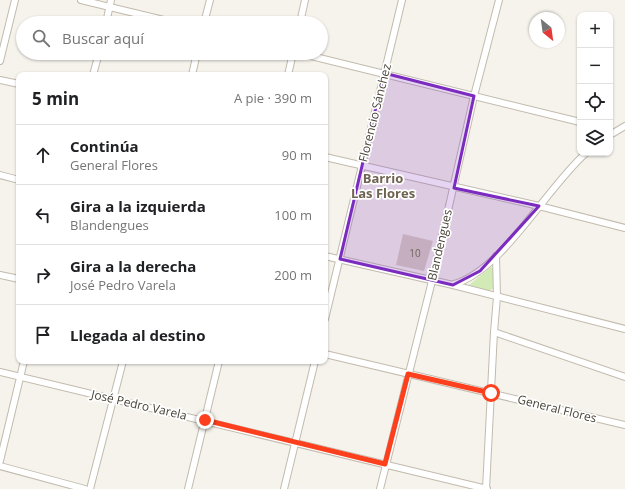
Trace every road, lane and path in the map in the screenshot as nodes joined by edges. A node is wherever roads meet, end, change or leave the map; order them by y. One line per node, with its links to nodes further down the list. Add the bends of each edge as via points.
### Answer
1 (15, 0): 16 (street)
2 (81, 0): 7 (street)
3 (210, 0): 10 (street)
4 (305, 0): 11 (street)
5 (402, 0): 20 (street, Florencio Sánchez)
6 (499, 0): 23 (street, Blandengues)
7 (111, 3): 8 (street); 9 (street)
8 (108, 16)
9 (153, 16)
10 (206, 16)
11 (302, 16)
12 (96, 60): 17 (street)
13 (195, 60): 18 (street)
14 (291, 60): 19 (street)
15 (328, 60): 20 (street)
16 (0, 61)
17 (94, 72)
18 (193, 72)
19 (289, 72)
20 (384, 73): 23 (street); 29 (street, Florencio Sánchez)
21 (0, 80): 22 (street)
22 (16, 83)
23 (474, 96): 24 (street); 32 (street, Blandengues)
24 (577, 121)
25 (625, 126): 26 (street)
26 (613, 130)
27 (583, 156): 33 (street, via 570,167)
28 (328, 158): 29 (street)
29 (362, 166): 32 (street); 37 (street, Florencio Sánchez)
30 (0, 175): 31 (street)
31 (16, 179)
32 (454, 188): 33 (street); 40 (street, Blandengues)
33 (539, 206): 34 (street); 35 (street)
34 (625, 228)
35 (496, 256): 41 (street, via 471,277); 42 (street)
36 (328, 257): 37 (street)
37 (340, 259): 40 (street); 43 (street, Florencio Sánchez)
38 (0, 275): 39 (street)
39 (16, 278)
40 (432, 281): 41 (street); 52 (street, Blandengues)
41 (453, 285): 42 (street)
42 (497, 297): 44 (street); 45 (street)
43 (328, 307)
44 (625, 329)
45 (494, 332): 54 (street); 55 (street)
46 (328, 355): 52 (street, General Flores)
47 (23, 364): 53 (street)
48 (122, 364): 56 (street)
49 (218, 364): 57 (street)
50 (313, 364): 59 (street)
51 (0, 372): 53 (street, José Pedro Varela)
52 (408, 374): 55 (street, General Flores); 61 (street, Blandengues)
53 (20, 376): 56 (street, José Pedro Varela); 60 (street)
54 (625, 377)
55 (491, 393): 58 (street, General Flores); 68 (street)
56 (114, 399): 57 (street, José Pedro Varela); 64 (street)
57 (205, 420): 59 (street, José Pedro Varela); 65 (street)
58 (625, 425)
59 (296, 442): 61 (street, José Pedro Varela); 66 (street)
60 (0, 461)
61 (385, 464): 67 (street, Blandengues); 68 (street, José Pedro Varela)
62 (0, 466): 63 (street)
63 (85, 489)
64 (90, 489)
65 (188, 489)
66 (284, 489)
67 (380, 489)
68 (486, 489)

